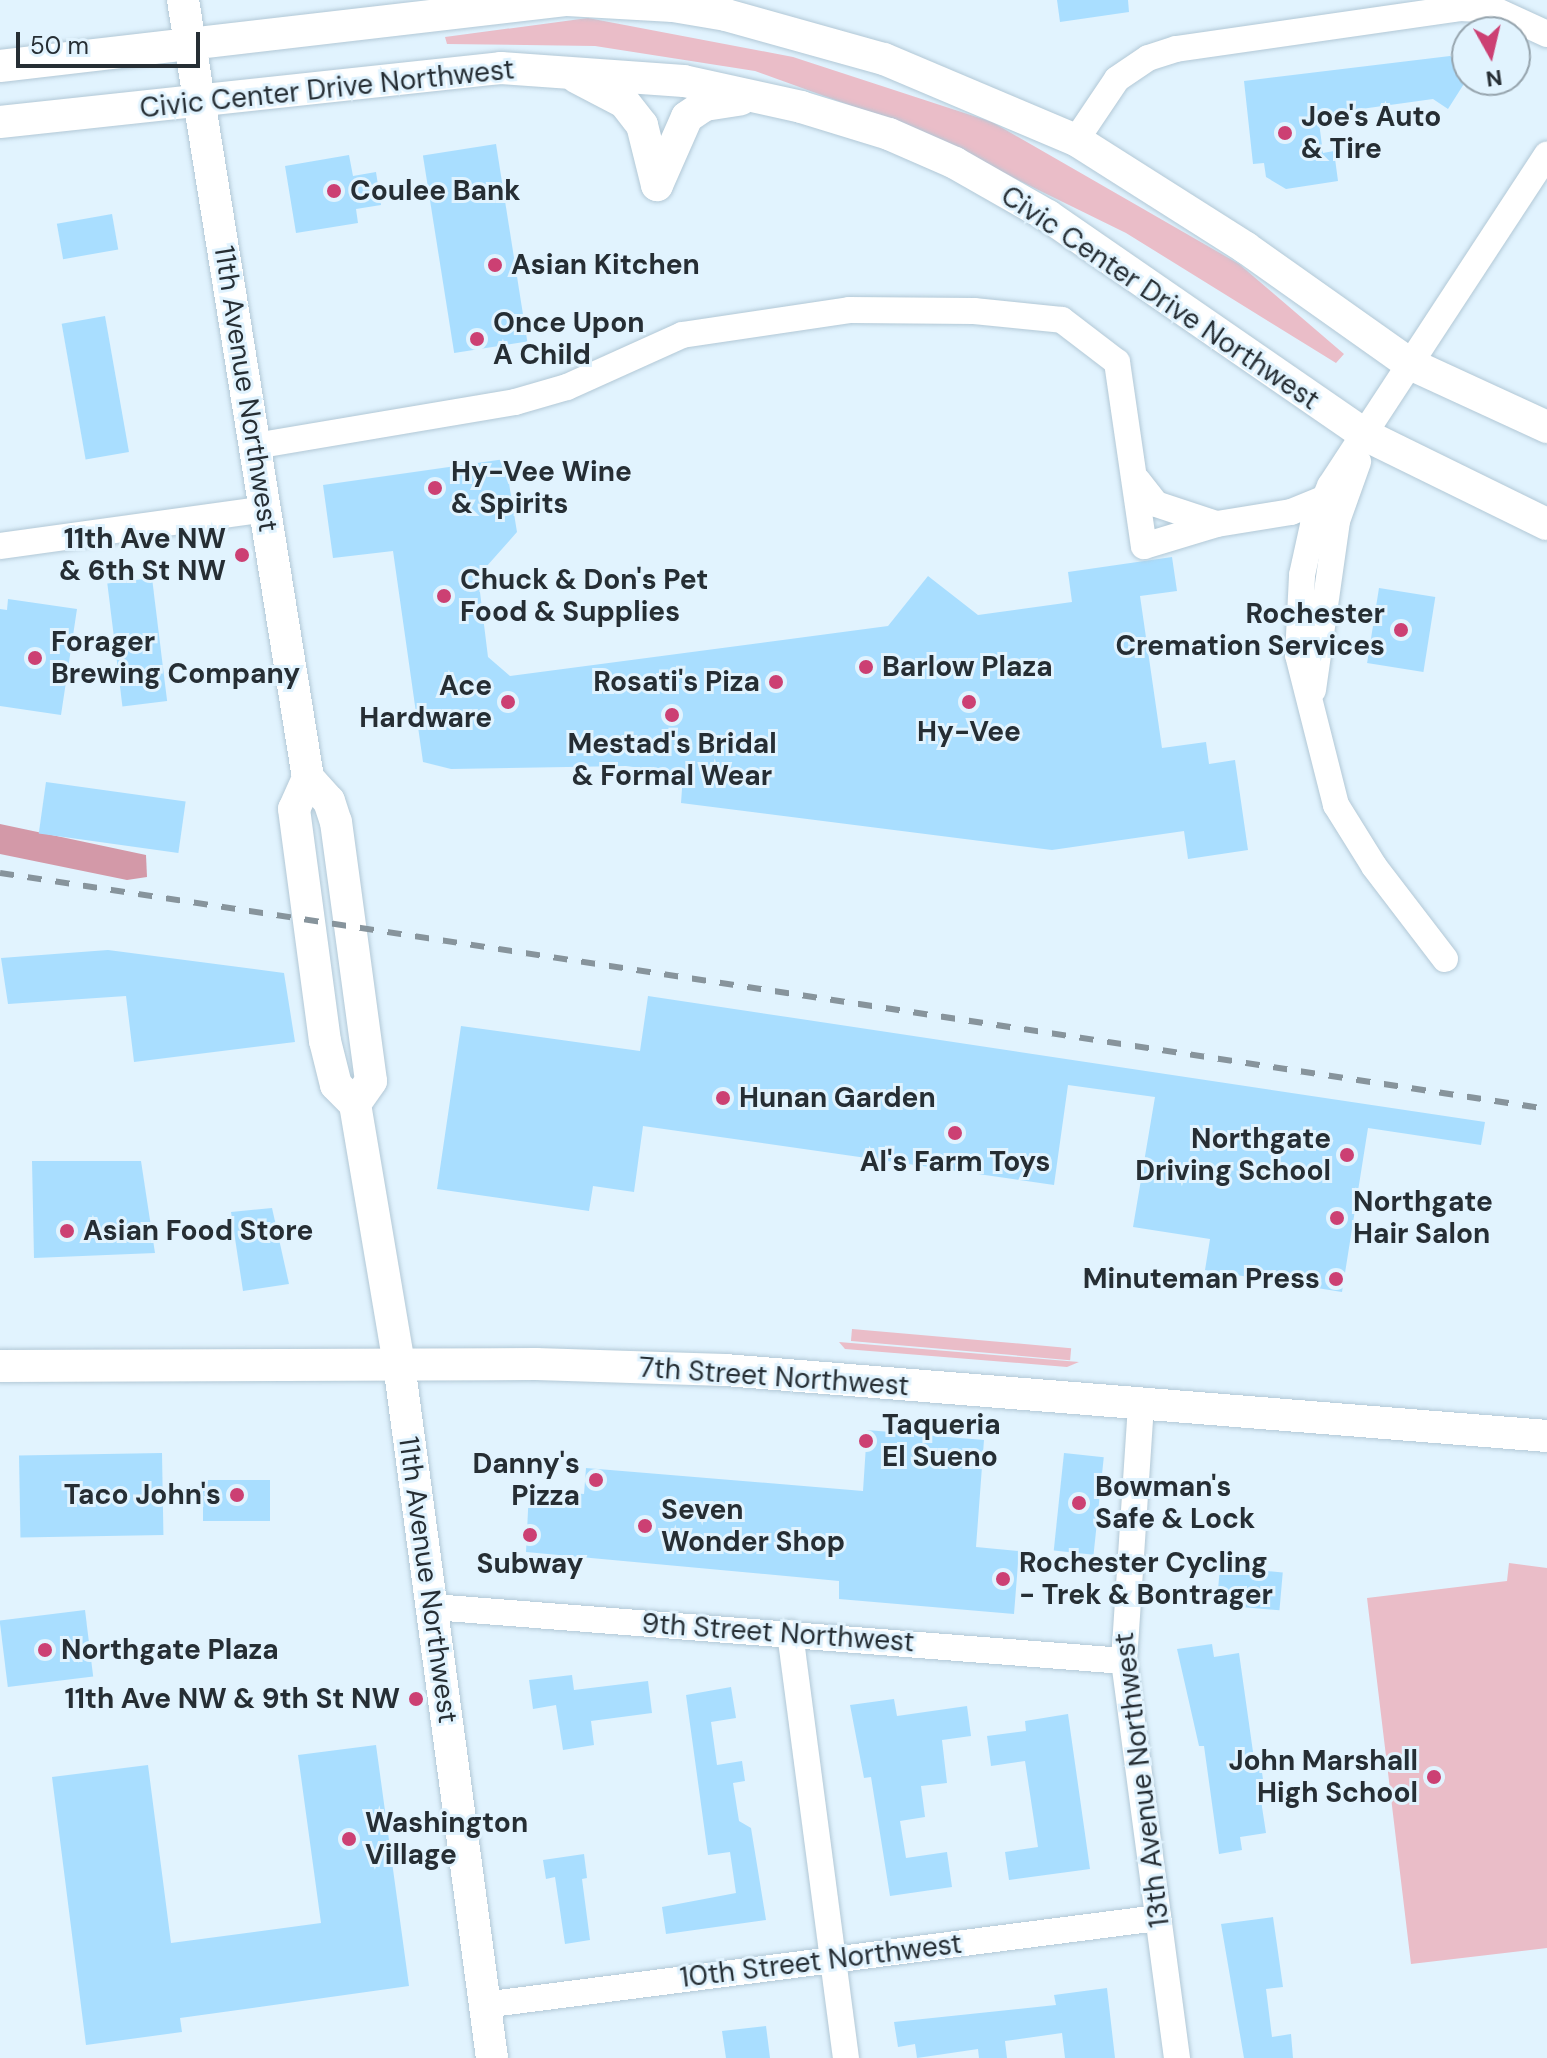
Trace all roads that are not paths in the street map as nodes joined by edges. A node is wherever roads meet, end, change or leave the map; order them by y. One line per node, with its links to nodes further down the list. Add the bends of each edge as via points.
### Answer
1 (183, 0): 4 (main road, 11th Avenue Northwest)
2 (1432, 5): 3 (street, via 1495,10); 10 (street, via 1148,58 1117,79)
3 (1547, 34)
4 (190, 47): 5 (main road, Civic Center Drive Northwest); 8 (main road, 11th Avenue Northwest); 10 (main road, Civic Center Drive Northwest, via 508,5 567,0 673,6 738,18 884,59)
5 (0, 66)
6 (564, 70): 7 (main road, Civic Center Drive Northwest, via 684,81); 7 (main road, via 624,102 642,125 657,185 687,117 705,105); 8 (main road, Civic Center Drive Northwest, via 501,68)
7 (754, 97): 14 (main road, Civic Center Drive Northwest, via 847,120 955,163 1048,216)
8 (200, 102): 9 (main road, Civic Center Drive Northwest); 15 (main road, 11th Avenue Northwest)
9 (0, 122)
10 (1076, 140): 12 (main road, Civic Center Drive Northwest, via 1246,248)
11 (1547, 155): 12 (street)
12 (1410, 364): 13 (main road, Civic Center Drive Northwest); 14 (street)
13 (1547, 427)
14 (1367, 436): 17 (street); 20 (main road, Civic Center Drive Northwest); 22 (street, via 1337,521)
15 (255, 446): 16 (street, via 515,402 595,375 682,335 895,309 1062,320 1117,362); 18 (main road, 11th Avenue Northwest)
16 (1138, 481): 19 (street, via 1156,504); 19 (street, via 1144,546)
17 (1324, 499): 19 (street, via 1279,515); 22 (street, via 1302,575 1298,655)
18 (265, 509): 21 (street); 24 (main road, 11th Avenue Northwest, via 308,778 329,801 347,898 371,1081 355,1104)
19 (1217, 524)
20 (1547, 524)
21 (0, 546)
22 (1312, 702): 23 (street, via 1336,805 1374,866)
23 (1445, 959)
24 (399, 1364): 25 (main road, 7th Street Northwest); 26 (main road, 7th Street Northwest, via 725,1370); 28 (main road, 11th Avenue Northwest)
25 (0, 1366)
26 (1141, 1405): 27 (main road, 7th Street Northwest); 30 (street, 13th Avenue Northwest)
27 (1547, 1436)
28 (433, 1607): 29 (street, 9th Street Northwest); 33 (main road, 11th Avenue Northwest)
29 (790, 1633): 30 (street, 9th Street Northwest); 32 (street)
30 (1124, 1661): 31 (street, 13th Avenue Northwest)
31 (1158, 1918): 32 (street, 10th Street Northwest); 36 (street, 13th Avenue Northwest)
32 (833, 1960): 33 (street, 10th Street Northwest); 35 (street)
33 (484, 2005): 34 (main road, 11th Avenue Northwest)
34 (492, 2058)
35 (846, 2058)
36 (1177, 2058)

